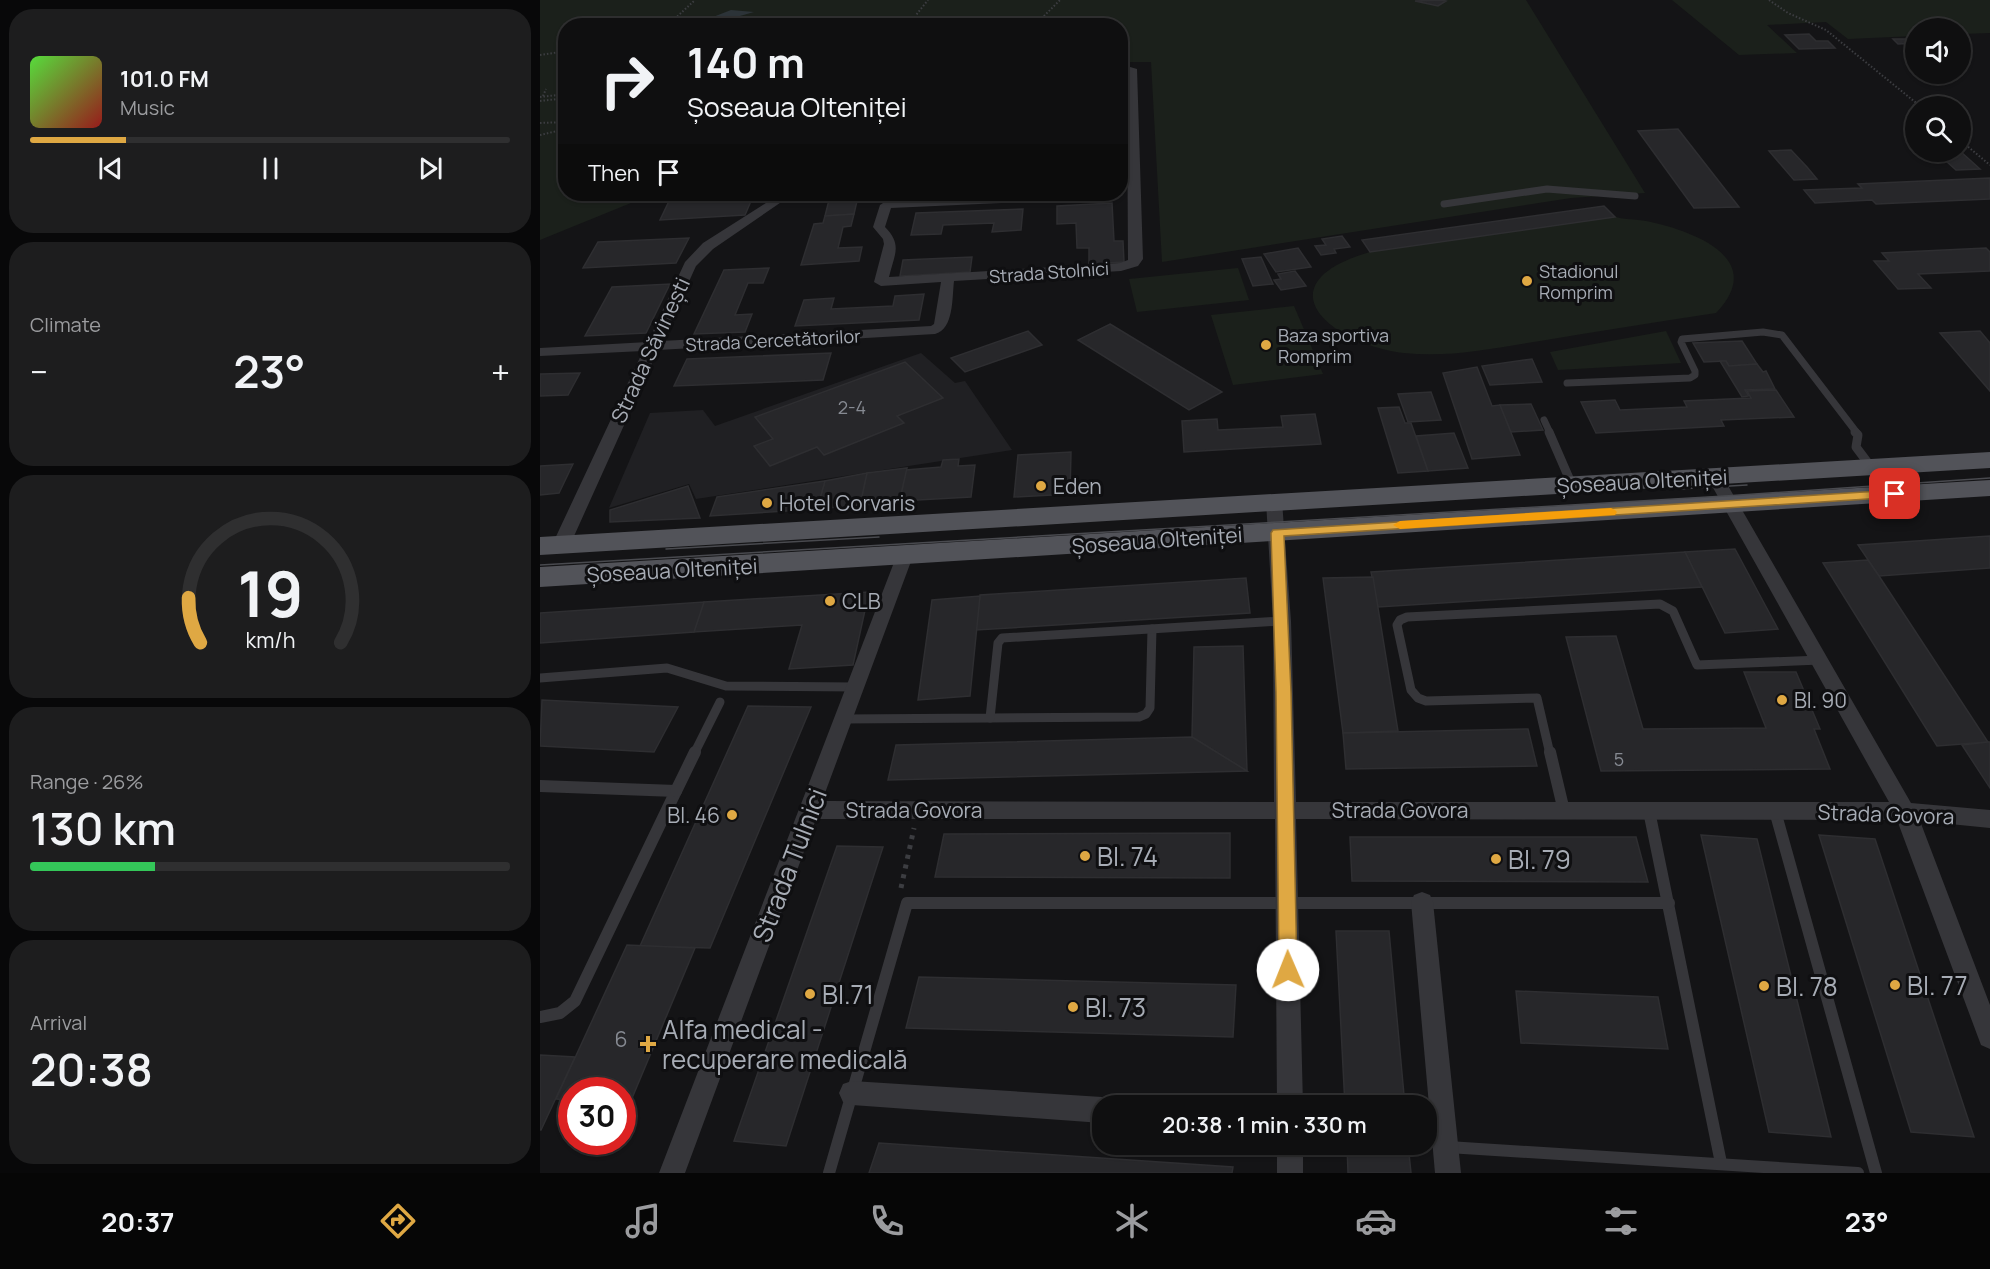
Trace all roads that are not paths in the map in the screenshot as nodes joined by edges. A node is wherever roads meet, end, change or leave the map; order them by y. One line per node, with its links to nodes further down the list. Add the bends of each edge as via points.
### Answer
1 (1128, 69): 2 (street, Strada Stolnici, via 1132,69)
2 (1128, 87)
3 (1128, 96): 5 (street, Strada Stolnici)
4 (1128, 119): 5 (street)
5 (1133, 119): 7 (street, Strada Stolnici)
6 (1128, 192): 7 (street)
7 (1134, 192): 12 (street, Strada Stolnici, via 1136,259 1128,266)
8 (1635, 196): 11 (lane, via 1547,189)
9 (777, 201): 13 (street, Strada Săvinești, via 694,258)
10 (896, 201): 12 (street, via 885,205 879,227 891,240 881,282)
11 (1444, 204)
12 (948, 278): 13 (street, Strada Cercetătorilor, via 941,325 935,330)
13 (653, 346): 14 (street, Strada Cercetătorilor); 25 (street, Strada Săvinești)
14 (540, 352)
15 (1567, 383): 18 (lane, via 1690,378 1695,371 1682,339 1763,332 1782,335 1858,435 1856,447)
16 (1544, 420): 20 (lane)
17 (1990, 460): 18 (main road, Șoseaua Olteniței)
18 (1871, 467): 19 (main road, Șoseaua Olteniței)
19 (1715, 477): 20 (main road, Șoseaua Olteniței); 23 (street)
20 (1572, 485): 22 (main road, Șoseaua Olteniței)
21 (1990, 488): 23 (main road, Șoseaua Olteniței)
22 (1274, 501): 24 (street); 25 (main road, Șoseaua Olteniței)
23 (1731, 505): 24 (main road, Șoseaua Olteniței); 30 (street)
24 (1278, 533): 26 (main road, Șoseaua Olteniței); 28 (street)
25 (550, 546)
26 (904, 556): 27 (main road, Șoseaua Olteniței); 32 (street, Strada Tulnici)
27 (540, 577)
28 (1281, 621): 29 (lane); 39 (street)
29 (1152, 629): 34 (lane, via 1002,639 998,643); 34 (lane, via 1150,708 1146,714)
30 (1820, 660): 41 (lane, via 1697,665 1673,611 1660,604 1400,620 1397,625 1410,688 1418,698 1537,698); 43 (street)
31 (540, 678): 32 (lane, via 667,668 684,670 726,686)
32 (857, 687): 35 (street, Strada Tulnici)
33 (720, 702): 37 (lane)
34 (990, 718): 35 (lane)
35 (844, 719): 38 (street, Strada Tulnici)
36 (540, 786): 37 (lane)
37 (676, 791): 48 (lane, via 575,1001 564,1012)
38 (810, 810): 39 (street, Strada Govora); 56 (street, Strada Tulnici)
39 (1286, 810): 41 (street, Strada Govora); 46 (street)
40 (1649, 810): 41 (street, Strada Govora); 42 (street, Strada Govora); 47 (lane)
41 (1564, 811)
42 (1775, 811): 43 (street, Strada Govora); 61 (lane)
43 (1905, 811): 44 (street, Strada Govora); 49 (street)
44 (1990, 819)
45 (1422, 902): 46 (lane); 47 (lane); 53 (street)
46 (1287, 903): 50 (lane, via 907,903); 51 (street)
47 (1669, 903): 55 (lane)
48 (540, 1017)
49 (1990, 1037)
50 (852, 1093): 52 (street); 57 (lane)
51 (1290, 1095)
52 (1092, 1109)
53 (1446, 1147): 55 (lane); 59 (street)
54 (1290, 1155): 58 (street)
55 (1721, 1164): 60 (lane)
56 (672, 1173)
57 (829, 1173)
58 (1290, 1173)
59 (1448, 1173)
60 (1858, 1173)
61 (1876, 1173)

